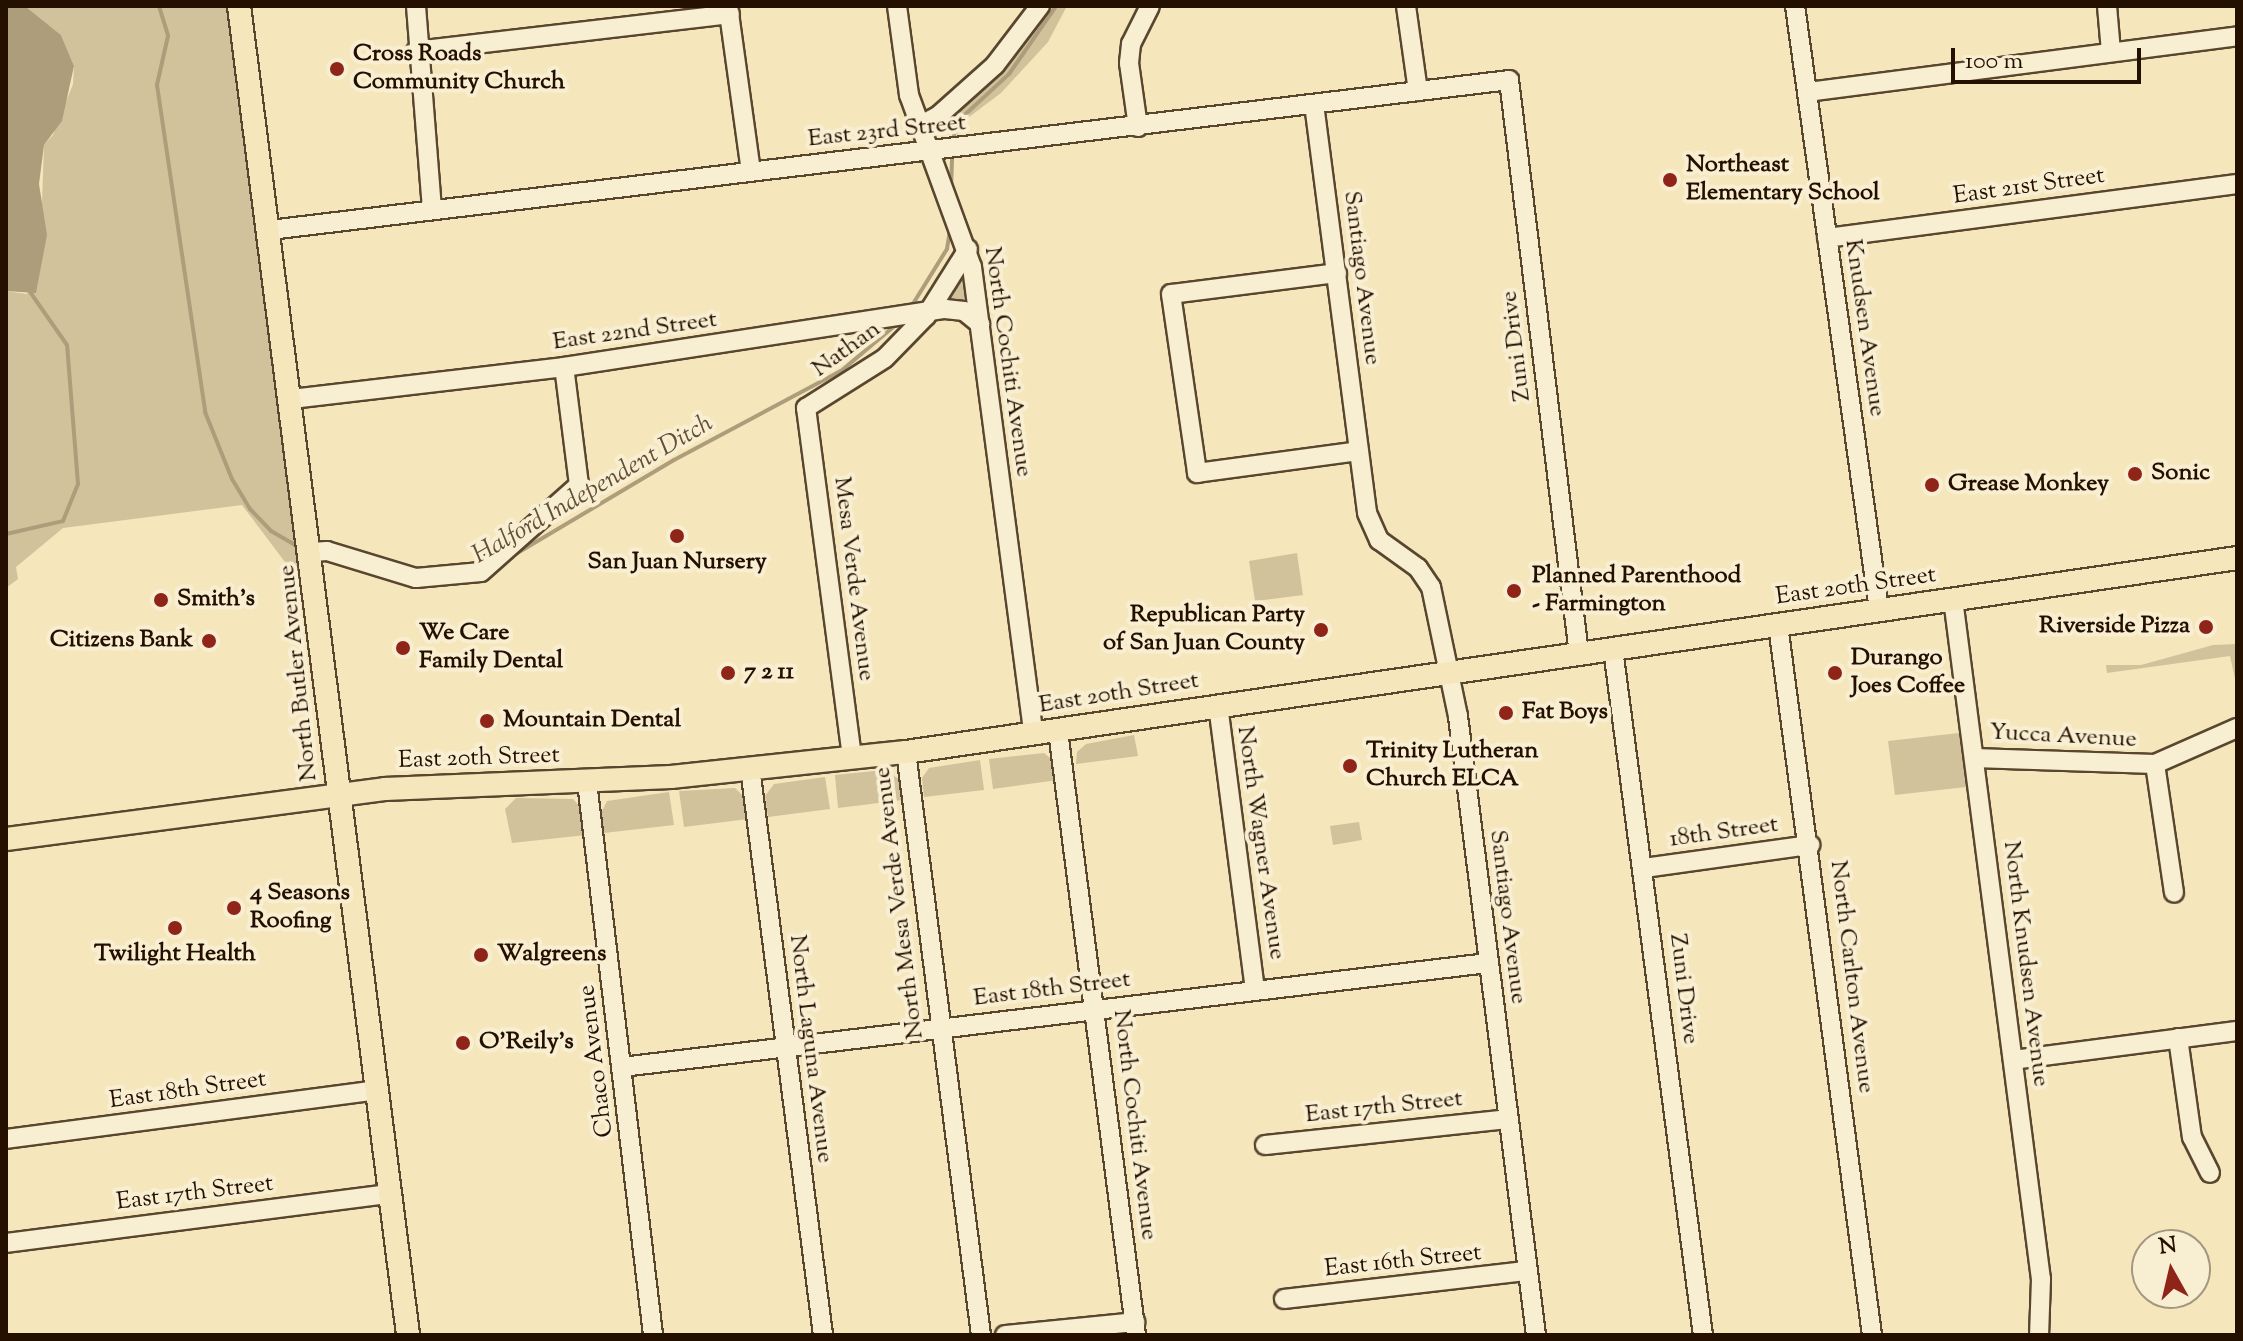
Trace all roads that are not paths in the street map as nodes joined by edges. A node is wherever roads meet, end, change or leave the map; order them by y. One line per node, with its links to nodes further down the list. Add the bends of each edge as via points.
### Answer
1 (239, 6): 23 (main road, North Butler Avenue)
2 (416, 6): 11 (street)
3 (897, 6): 17 (street, North Cochiti Avenue, via 909,95)
4 (1040, 6): 17 (street, via 995,65 938,116)
5 (1150, 6): 18 (street, via 1131,44)
6 (1406, 6): 14 (street)
7 (1795, 6): 15 (street, Knudsen Avenue)
8 (2107, 6): 12 (street)
9 (729, 10): 11 (street); 20 (street)
10 (2237, 36): 12 (street)
11 (416, 51): 22 (street)
12 (2111, 52): 15 (street)
13 (1509, 80): 14 (street, East 23rd Street); 39 (street, Zuni Drive)
14 (1418, 91): 16 (street, East 23rd Street)
15 (1808, 92): 24 (street, Knudsen Avenue)
16 (1314, 104): 18 (street, East 23rd Street); 26 (street, Santiago Avenue)
17 (919, 126): 19 (street, North Cochiti Avenue)
18 (1138, 127): 19 (street, East 23rd Street)
19 (928, 151): 20 (street, East 23rd Street); 25 (street, North Cochiti Avenue)
20 (751, 171): 22 (street, East 23rd Street)
21 (2237, 184): 24 (street, East 21st Street)
22 (432, 209): 23 (street, East 23rd Street)
23 (270, 230): 30 (main road, North Butler Avenue)
24 (1827, 238): 36 (street, Knudsen Avenue)
25 (968, 249): 27 (street, Nathan); 28 (street, North Cochiti Avenue)
26 (1337, 273): 32 (street, Santiago Avenue); 32 (street, via 1171,294 1197,473)
27 (926, 316): 28 (street, East 22nd Street, via 945,309 964,311); 29 (street, East 22nd Street); 31 (street, Nathan, via 885,358)
28 (980, 324): 44 (street, North Cochiti Avenue)
29 (564, 367): 30 (street, East 22nd Street); 33 (street, via 579,485 481,572 416,578 327,551)
30 (292, 399): 33 (main road, North Butler Avenue)
31 (806, 408): 46 (street, Mesa Verde Avenue)
32 (1359, 451): 40 (street, Santiago Avenue, via 1370,523 1379,540 1418,568 1431,587)
33 (312, 552): 51 (main road, North Butler Avenue)
34 (2237, 558): 35 (main road, East 20th Street)
35 (1953, 599): 36 (main road, East 20th Street); 47 (street, North Knudsen Avenue)
36 (1879, 610): 37 (main road, East 20th Street)
37 (1778, 625): 38 (main road, East 20th Street); 53 (street, North Carlton Avenue)
38 (1613, 649): 39 (main road, East 20th Street); 54 (street, Zuni Drive)
39 (1579, 654): 40 (main road, East 20th Street)
40 (1448, 673): 41 (main road, East 20th Street); 56 (street, Santiago Avenue)
41 (1218, 705): 43 (main road, East 20th Street); 57 (street, North Wagner Avenue)
42 (2237, 728): 48 (street, Yucca Avenue)
43 (1058, 731): 44 (main road, East 20th Street); 58 (street, North Cochiti Avenue)
44 (1034, 735): 45 (main road, East 20th Street)
45 (906, 752): 46 (main road, East 20th Street); 59 (street, North Mesa Verde Avenue)
46 (852, 757): 49 (main road, East 20th Street)
47 (1974, 758): 48 (street, Yucca Avenue); 63 (street, North Knudsen Avenue)
48 (2155, 764): 55 (street)
49 (750, 768): 50 (main road, East 20th Street); 62 (street, North Laguna Avenue)
50 (587, 782): 51 (main road, East 20th Street, via 500,781); 64 (street, Chaco Avenue)
51 (338, 795): 52 (main road, East 20th Street); 65 (main road, North Butler Avenue)
52 (6, 839)
53 (1810, 845): 54 (street, 18th Street); 82 (street, North Carlton Avenue)
54 (1644, 868): 81 (street, Zuni Drive)
55 (2174, 893)
56 (1488, 963): 57 (street, East 18th Street); 66 (street, Santiago Avenue)
57 (1255, 988): 58 (street, East 18th Street)
58 (1095, 1009): 59 (street, East 18th Street); 74 (street, North Cochiti Avenue)
59 (939, 1029): 62 (street, East 18th Street); 78 (street, North Mesa Verde Avenue)
60 (2237, 1031): 61 (street)
61 (2178, 1038): 63 (street); 69 (street, via 2192,1137)
62 (785, 1048): 64 (street, East 18th Street); 77 (street, North Laguna Avenue)
63 (2013, 1060): 83 (street, North Knudsen Avenue, via 2041,1279)
64 (622, 1067): 76 (street, Chaco Avenue)
65 (377, 1090): 67 (street, East 18th Street); 70 (main road, North Butler Avenue)
66 (1508, 1119): 68 (street, East 17th Street); 72 (street, Santiago Avenue)
67 (6, 1139)
68 (1265, 1145)
69 (2210, 1173)
70 (390, 1194): 71 (street, East 17th Street); 75 (main road, North Butler Avenue)
71 (6, 1243)
72 (1527, 1271): 73 (street, East 16th Street); 80 (street, Santiago Avenue)
73 (1284, 1299)
74 (1135, 1328): 79 (street)
75 (408, 1335)
76 (653, 1335)
77 (823, 1335)
78 (981, 1335)
79 (1005, 1335)
80 (1536, 1335)
81 (1703, 1335)
82 (1872, 1335)
83 (2039, 1335)

